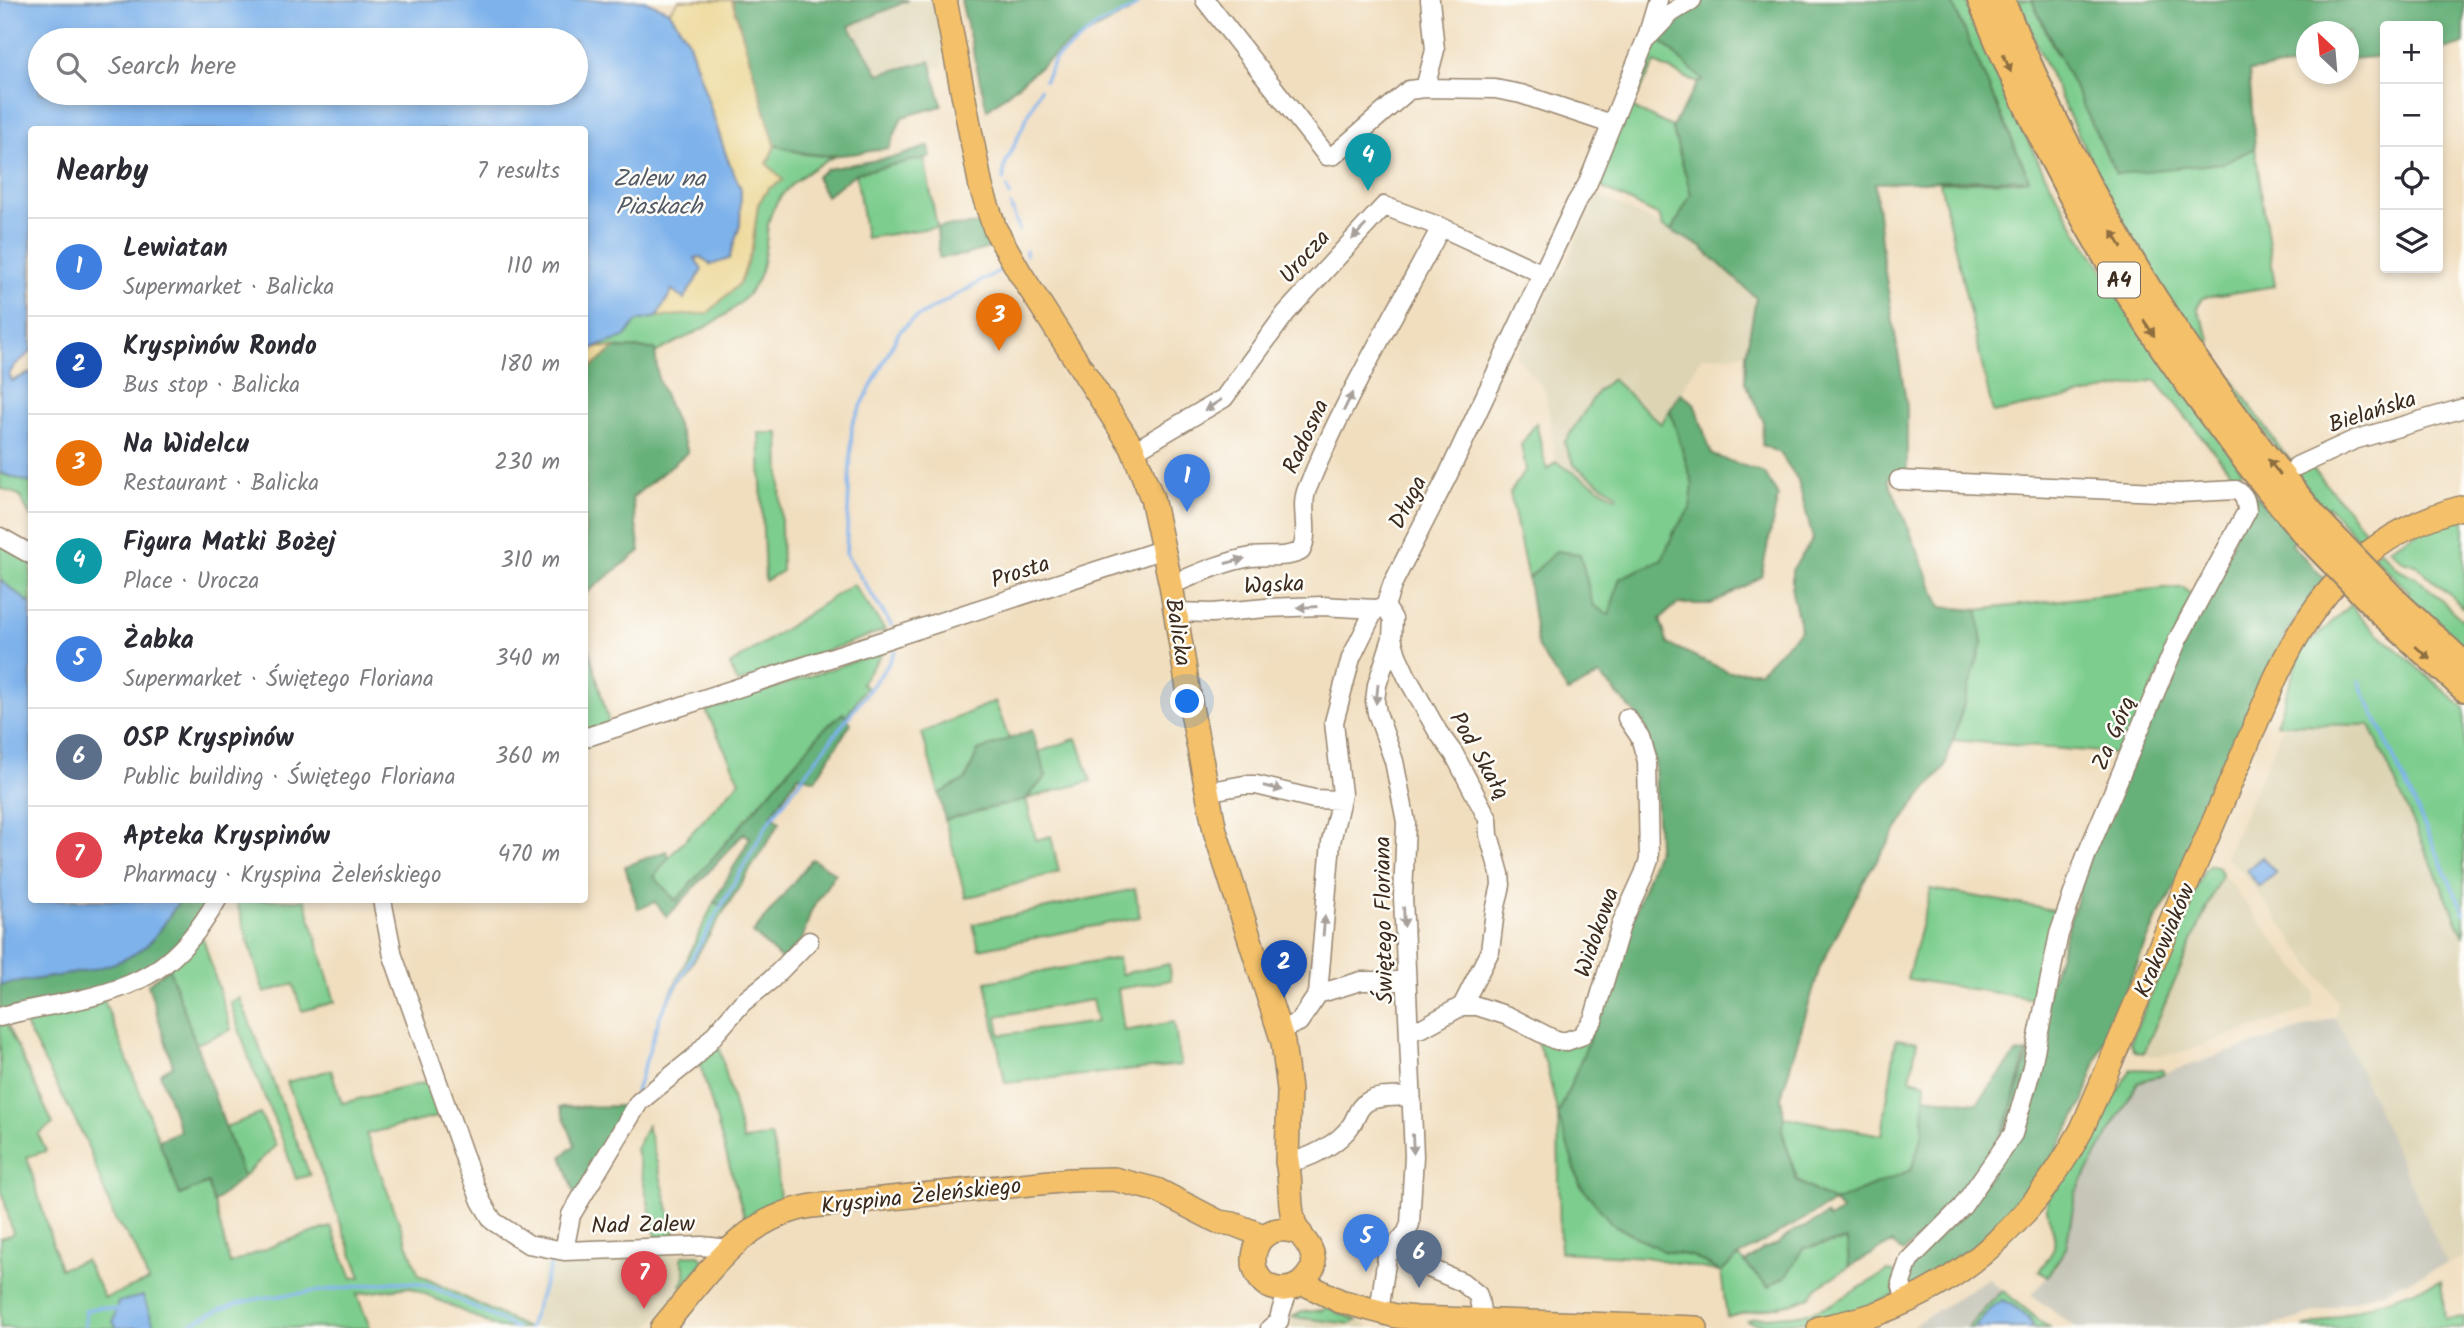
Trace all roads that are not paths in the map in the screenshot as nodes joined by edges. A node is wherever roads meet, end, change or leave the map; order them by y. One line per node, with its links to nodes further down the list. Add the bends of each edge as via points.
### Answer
1 (945, 0): 13 (main road, Balicka, via 981,187 995,229)
2 (1205, 0): 8 (street, via 1327,156 1334,155 1409,90)
3 (1430, 0): 8 (street, via 1435,50)
4 (1692, 0): 7 (street)
5 (1980, 0): 17 (highway, A4, one-way to 17, via 2036,128 2110,266 2204,407)
6 (2002, 0): 17 (highway, A4, one-way to 6, via 2171,326 2123,248 2056,122)
7 (1663, 4): 9 (street, Długa)
8 (1425, 88): 9 (street, via 1521,93)
9 (1611, 124): 11 (street, Długa)
10 (1441, 227): 11 (street, Urocza); 13 (street, Urocza, one-way to 13, via 1384,205 1286,313 1224,398 1141,447); 21 (street, Radosna, one-way to 10, via 1213,566 1301,551 1307,539 1305,494 1315,469)
11 (1543, 274): 22 (street, Długa)
12 (2464, 408): 14 (street, Bielańska, via 2354,440)
13 (1132, 447): 19 (main road, Balicka, via 1152,498)
14 (2297, 466)
15 (1899, 480): 49 (street, Za Górą, via 2179,493 2236,490 2247,511 2178,639 2086,856 2059,934 2031,1071 2013,1133 1962,1208 1909,1260 1901,1283)
16 (2464, 507): 49 (main road, Krakowiaków, via 2413,525 2385,541 2348,568 2316,605 2279,671 2071,1149 2027,1212 1992,1246 1946,1281)
17 (2310, 526): 23 (highway, A4, bridge)
18 (0, 537): 20 (street)
19 (1164, 549): 21 (main road, Balicka); 29 (street, Prosta)
20 (28, 553)
21 (1171, 585): 24 (main road, Balicka)
22 (1380, 607): 24 (street, Wąska, one-way to 24); 25 (street, via 1393,619); 31 (street, Długa, via 1351,658 1334,722)
23 (2390, 608): 26 (highway, A4); 27 (highway, A4, one-way to 27)
24 (1175, 612): 30 (main road, Balicka)
25 (1392, 638): 35 (street, Świętego Floriana, one-way to 35, via 1375,701 1394,761 1406,822); 37 (street, Pod Skałą, via 1407,677 1488,819 1500,874 1490,951)
26 (2464, 664)
27 (2464, 689)
28 (1627, 718): 37 (street, Widokowa, via 1640,737 1647,761 1648,860 1622,922 1593,1020 1581,1036 1564,1042 1493,1011)
29 (588, 737)
30 (1206, 792): 31 (street, one-way to 31, via 1256,785 1314,799); 40 (main road, Balicka, via 1226,870)
31 (1340, 800): 36 (street, Długa, one-way to 31, via 1331,842)
32 (215, 903): 38 (street, via 181,950 154,974 119,990)
33 (383, 903): 47 (street, Nad Zalew, via 393,956 481,1201 493,1221 509,1234 528,1244)
34 (809, 940): 47 (street, via 742,1003 696,1056 639,1102 571,1215)
35 (1406, 981): 36 (street, via 1361,981); 39 (street, Świętego Floriana)
36 (1318, 994): 40 (street, via 1299,1022)
37 (1462, 1006): 39 (street, via 1423,1028)
38 (0, 1017)
39 (1410, 1029): 41 (street, Świętego Floriana)
40 (1280, 1030): 42 (main road, Balicka, via 1288,1067)
41 (1410, 1096): 42 (street, via 1369,1100 1340,1139); 44 (street, Świętego Floriana, one-way to 44, via 1414,1156 1410,1224)
42 (1287, 1162): 43 (main road, Balicka, via 1294,1220); 45 (main road, Balicka)
43 (1301, 1234): 45 (main road, via 1283,1229); 48 (main road, via 1312,1248)
44 (1401, 1239): 50 (street, Świętego Floriana, via 1387,1256); 51 (street, via 1416,1263 1462,1282 1478,1295)
45 (1264, 1240): 46 (main road, Kryspina Żeleńskiego, via 1157,1189 1126,1181 1081,1179 797,1208 763,1221); 48 (main road, via 1256,1271)
46 (730, 1249): 47 (street, Nad Zalew); 52 (main road, Kryspina Żeleńskiego)
47 (561, 1251)
48 (1293, 1281): 50 (main road, via 1328,1281); 53 (street, via 1278,1323)
49 (1906, 1303): 55 (main road, Krakowiaków)
50 (1370, 1308): 51 (main road, via 1416,1318)
51 (1483, 1320): 54 (main road)
52 (662, 1328)
53 (1270, 1328)
54 (1696, 1328)
55 (1819, 1328)

